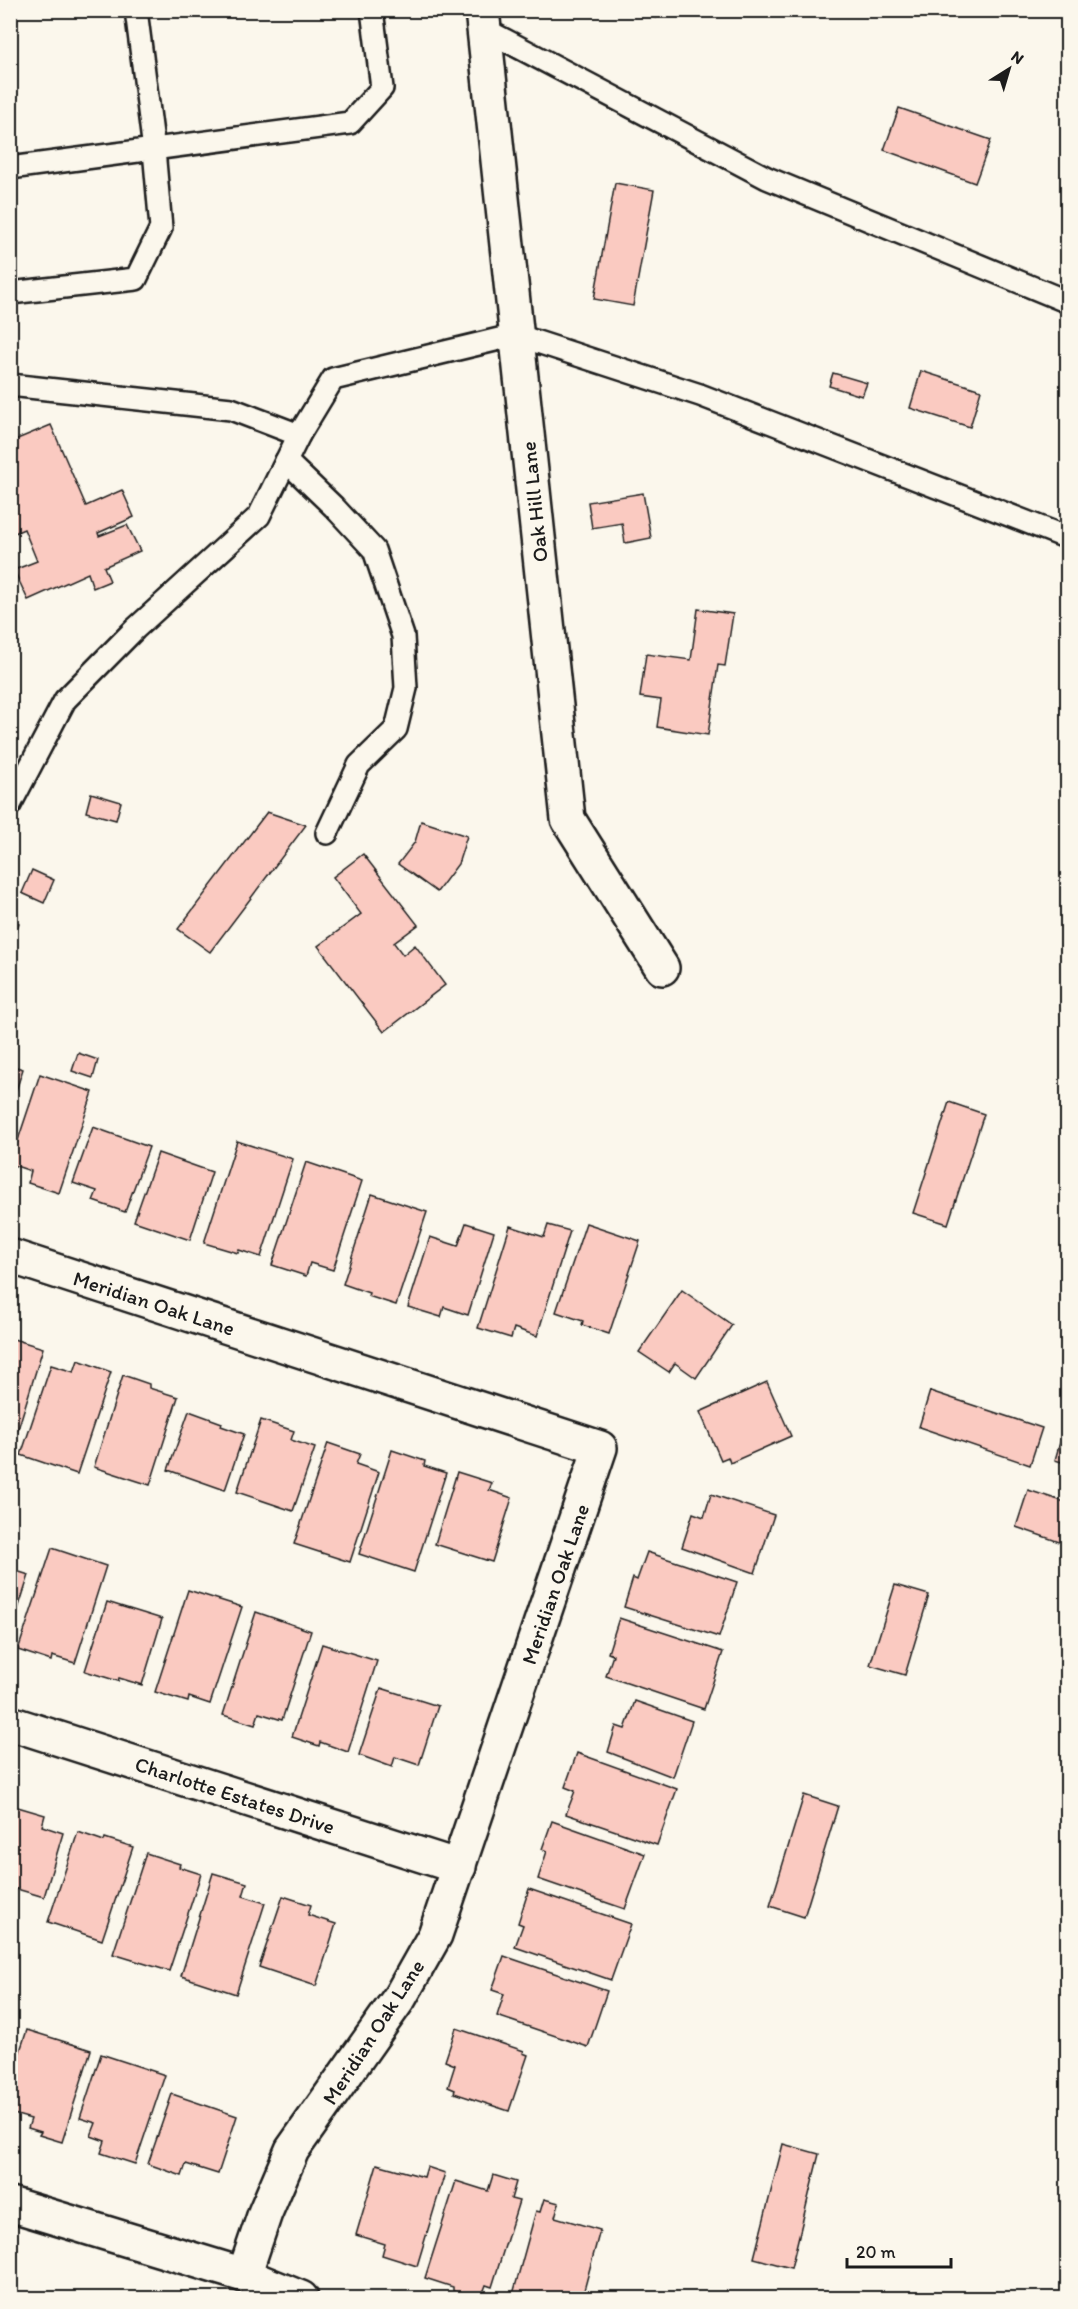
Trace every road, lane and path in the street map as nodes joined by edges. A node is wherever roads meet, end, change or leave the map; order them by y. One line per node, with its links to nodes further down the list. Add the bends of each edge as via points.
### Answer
1 (136, 10): 4 (lane)
2 (372, 10): 4 (lane, via 382,88 350,123)
3 (483, 20): 7 (lane, via 767,178); 8 (street, Oak Hill Lane)
4 (154, 150): 5 (lane); 6 (lane, via 161,228 136,279)
5 (10, 168)
6 (10, 293)
7 (1068, 302)
8 (516, 335): 10 (lane, via 333,379); 12 (lane, via 700,395); 15 (street, Oak Hill Lane, via 568,819)
9 (10, 385): 10 (lane, via 231,409)
10 (299, 435): 11 (lane)
11 (286, 461): 13 (lane, via 259,516 135,628 65,700); 14 (lane, via 374,550 403,636 406,688 396,729 360,765)
12 (1068, 538)
13 (10, 805)
14 (327, 833)
15 (663, 968)
16 (10, 1256): 18 (street, Meridian Oak Lane, via 600,1449)
17 (10, 1723): 18 (street, Charlotte Estates Drive)
18 (459, 1867): 20 (street, Meridian Oak Lane, via 435,1935 400,1997 292,2150)
19 (12, 2208): 20 (street)
20 (244, 2275): 21 (street)
21 (301, 2298)

